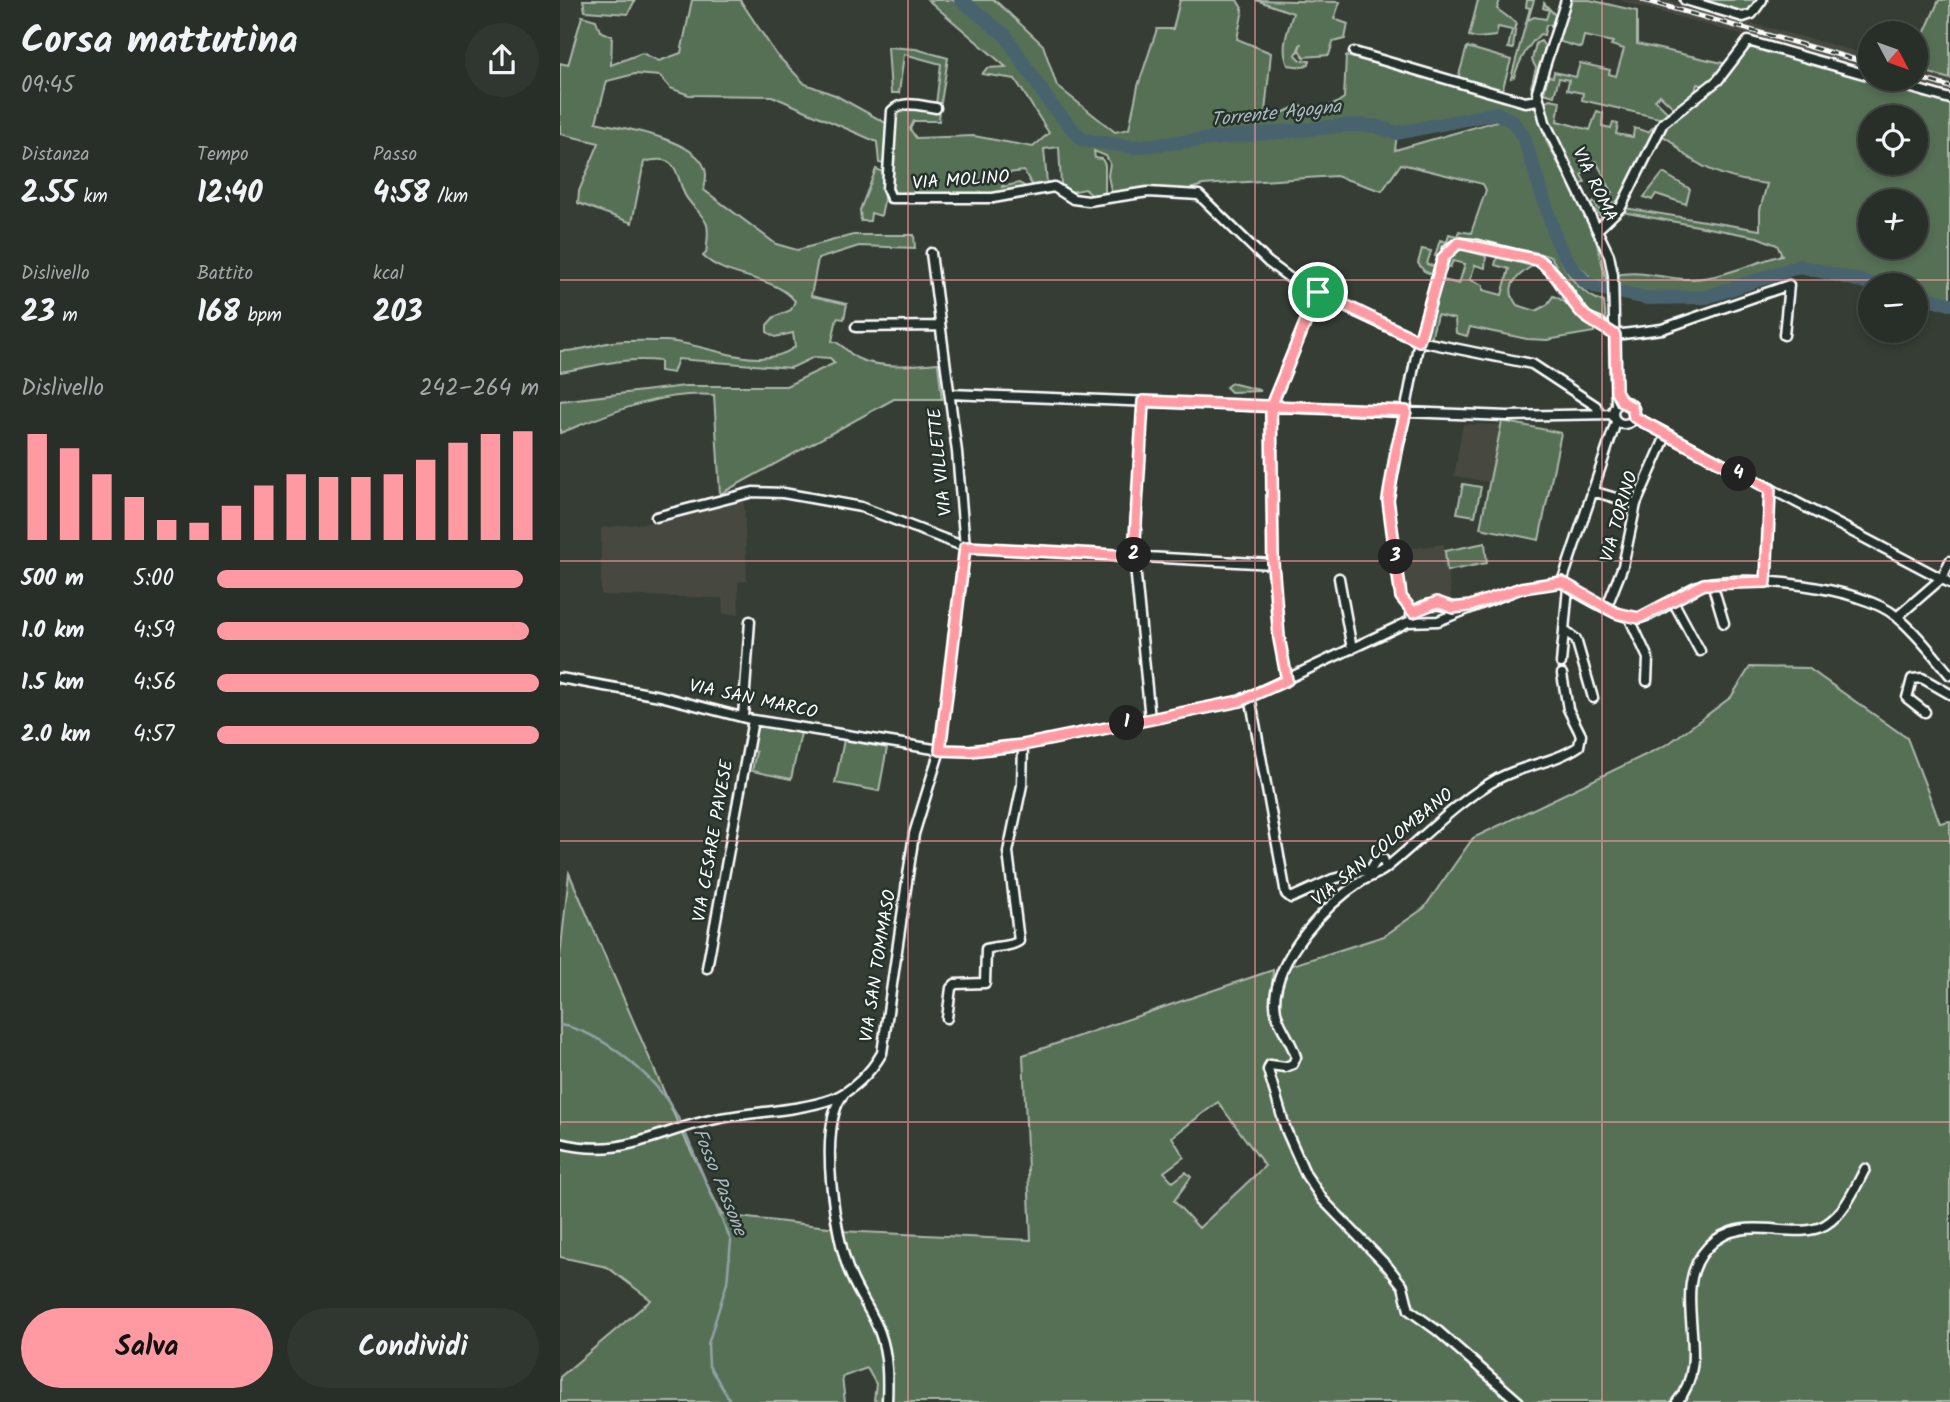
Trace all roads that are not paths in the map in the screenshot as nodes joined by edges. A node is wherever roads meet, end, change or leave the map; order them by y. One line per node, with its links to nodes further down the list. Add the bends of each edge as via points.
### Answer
1 (1566, 0): 8 (street)
2 (1685, 0): 3 (street, via 1743,17 1752,14)
3 (1762, 0)
4 (1354, 52): 8 (street, via 1525,102)
5 (1858, 72): 10 (street, via 1748,41 1718,80 1663,122 1621,207)
6 (1922, 91): 7 (street)
7 (1950, 99)
8 (1538, 100): 10 (street, VIA ROMA)
9 (936, 108): 12 (street, VIA MOLINO, via 908,104 892,111 887,189 891,198 993,198 1054,187 1073,199 1088,201 1148,192 1199,195 1268,262 1301,286)
10 (1598, 229): 15 (street, VIA ROMA, via 1613,275)
11 (931, 253): 13 (street, VIA VILLETTE)
12 (1318, 292): 17 (street, VIA MOLINO); 20 (street)
13 (940, 326): 14 (street); 18 (street, VIA VILLETTE)
14 (856, 327)
15 (1615, 335): 16 (street, via 1661,329 1788,285); 17 (street, via 1586,317 1556,275 1538,260 1458,243 1443,258); 22 (street, VIA ROMA)
16 (1784, 335)
17 (1419, 341): 21 (street); 23 (street, VIA MOLINO, via 1532,364 1596,405)
18 (950, 394): 19 (street); 30 (street, VIA VILLETTE)
19 (1143, 401): 20 (street); 31 (street)
20 (1271, 406): 21 (street); 33 (street)
21 (1406, 411): 23 (street, via 1554,417); 43 (street, via 1388,500 1401,597)
22 (1617, 411): 23 (street); 24 (street); 24 (street, via 1632,407); 27 (street, VIA ROMA)
23 (1600, 414)
24 (1631, 420): 25 (street)
25 (1666, 436): 26 (street); 28 (street, VIA TORINO)
26 (1770, 489): 35 (street); 36 (street)
27 (1592, 491): 28 (street); 39 (street, VIA ROMA)
28 (1636, 504): 42 (street, VIA TORINO, via 1623,566)
29 (656, 517): 30 (street, via 753,492 783,493 861,507)
30 (965, 547): 31 (street); 66 (street, VIA VILLETTE)
31 (1134, 556): 33 (street); 63 (street)
32 (1950, 561): 35 (street)
33 (1273, 564): 56 (street)
34 (1339, 578): 50 (street)
35 (1942, 578): 38 (street); 45 (street)
36 (1766, 582): 37 (street); 45 (street, via 1825,587)
37 (1712, 583): 40 (street, via 1691,588); 48 (street)
38 (1950, 583)
39 (1565, 585): 41 (street, via 1521,588); 42 (street); 49 (street)
40 (1673, 601): 44 (street, via 1639,618); 51 (street)
41 (1470, 606): 43 (street, via 1453,608 1437,602); 47 (street, via 1438,621)
42 (1607, 606): 44 (street)
43 (1413, 612): 47 (street)
44 (1629, 617): 57 (street, via 1648,659)
45 (1897, 617): 54 (street)
46 (750, 621): 62 (street)
47 (1408, 622): 50 (street, VIA SAN MARCO)
48 (1724, 623)
49 (1566, 632): 52 (street); 60 (street, via 1576,639)
50 (1352, 649): 56 (street, VIA SAN MARCO)
51 (1700, 651)
52 (1561, 663)
53 (1562, 674): 67 (street, VIA SAN COLOMBANO, via 1568,709 1581,735 1579,746 1499,779 1463,802)
54 (1950, 675)
55 (560, 678): 62 (street, VIA SAN MARCO)
56 (1287, 680): 59 (street, VIA SAN MARCO)
57 (1647, 681)
58 (1950, 694): 61 (street, via 1922,678 1912,679 1907,698)
59 (1250, 696): 63 (street, VIA SAN MARCO); 67 (street, via 1286,894 1291,898 1333,879 1371,869 1377,859 1383,859)
60 (1593, 698)
61 (1925, 712)
62 (743, 717): 64 (street, VIA SAN MARCO)
63 (1150, 719): 65 (street, VIA SAN MARCO)
64 (753, 720): 66 (street, VIA SAN MARCO); 68 (street, VIA CESARE PAVESE)
65 (1023, 745): 66 (street, VIA SAN MARCO); 69 (street, via 1022,785 1008,852 1019,941 986,949 985,984 955,984)
66 (940, 750): 70 (street, VIA SAN TOMMASO, via 914,834 882,1053)
67 (1386, 867): 74 (street, VIA SAN COLOMBANO, via 1338,901 1289,955 1278,980 1275,1005 1296,1057 1284,1068 1270,1065 1269,1079 1306,1175 1323,1200 1388,1267 1402,1286 1409,1310)
68 (707, 968)
69 (947, 1018)
70 (844, 1093): 71 (street, VIA SAN TOMMASO, via 830,1100 717,1118 620,1146 585,1149); 73 (street, via 827,1145 838,1237 850,1276 880,1333 886,1357)
71 (560, 1143)
72 (1865, 1169): 75 (street, via 1842,1210 1825,1225 1746,1228 1721,1236 1704,1252 1688,1282 1693,1358 1687,1390)
73 (887, 1402)
74 (1519, 1402)
75 (1677, 1402)

